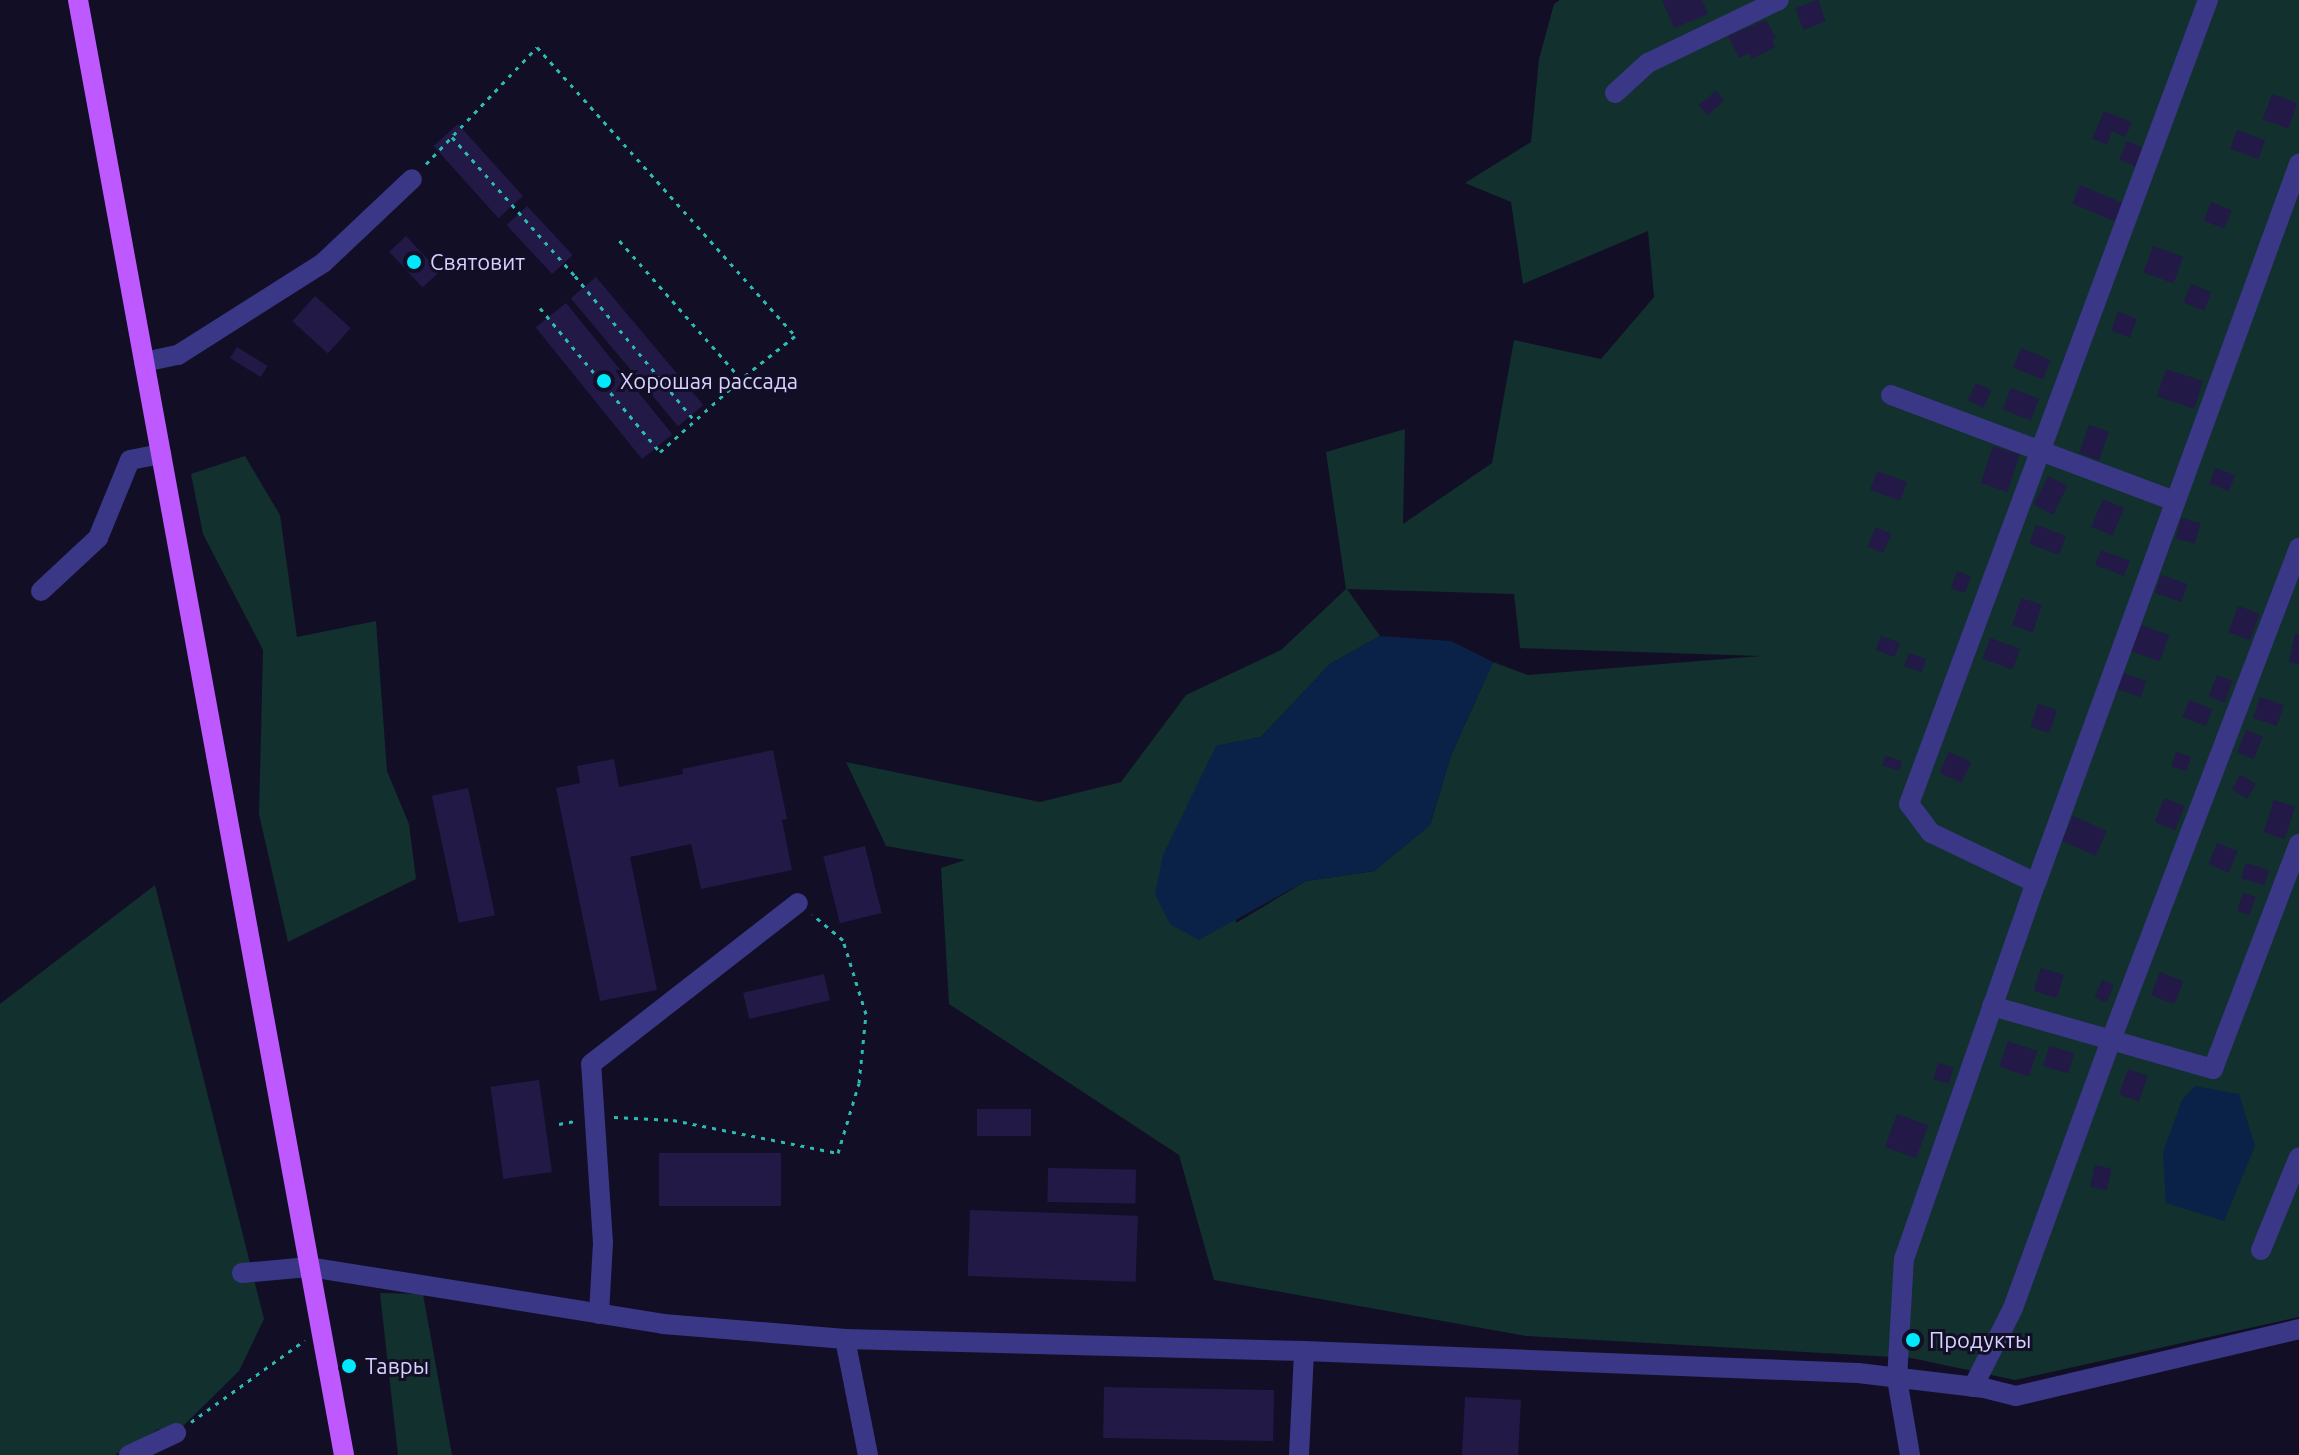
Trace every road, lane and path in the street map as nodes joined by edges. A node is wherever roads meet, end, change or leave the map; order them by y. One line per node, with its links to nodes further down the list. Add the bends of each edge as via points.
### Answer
1 (78, 0): 10 (main road)
2 (1779, 0): 4 (street, via 1648,63)
3 (2208, 0): 14 (street)
4 (1615, 93)
5 (452, 137): 7 (path); 11 (path, via 537,47 795,336); 13 (path)
6 (2299, 164): 16 (street)
7 (412, 179): 10 (street, via 323,263 178,355)
8 (617, 238): 11 (path)
9 (540, 308): 13 (path, via 660,452)
10 (144, 362): 15 (main road)
11 (741, 379): 13 (path)
12 (1891, 395): 14 (street)
13 (695, 421)
14 (2042, 451): 16 (street); 20 (street, via 1909,804 1931,833)
15 (161, 454): 18 (street, via 130,460 98,538); 28 (main road)
16 (2175, 501): 20 (street)
17 (2299, 548): 23 (street)
18 (41, 591)
19 (2299, 844): 23 (street, via 2213,1069)
20 (2036, 883): 22 (street)
21 (798, 903): 24 (street, via 591,1064); 24 (path, via 843,940 866,1014 859,1083 838,1153 673,1120)
22 (1992, 1006): 23 (street); 35 (street, via 1904,1259)
23 (2111, 1040): 36 (street, via 2013,1308)
24 (594, 1116): 25 (path); 30 (street, via 603,1243)
25 (559, 1124)
26 (2299, 1157): 27 (street)
27 (2261, 1250)
28 (309, 1267): 29 (street); 30 (street); 31 (main road)
29 (242, 1273)
30 (599, 1314): 33 (street)
31 (321, 1329): 37 (path); 39 (main road)
32 (2299, 1329): 36 (street, via 2016,1396)
33 (845, 1339): 34 (street); 40 (street)
34 (1304, 1351): 35 (street, via 1858,1373); 41 (street)
35 (1897, 1379): 36 (street); 42 (street)
36 (1973, 1387)
37 (176, 1433): 38 (street)
38 (129, 1455)
39 (344, 1455)
40 (868, 1455)
41 (1299, 1455)
42 (1910, 1455)

